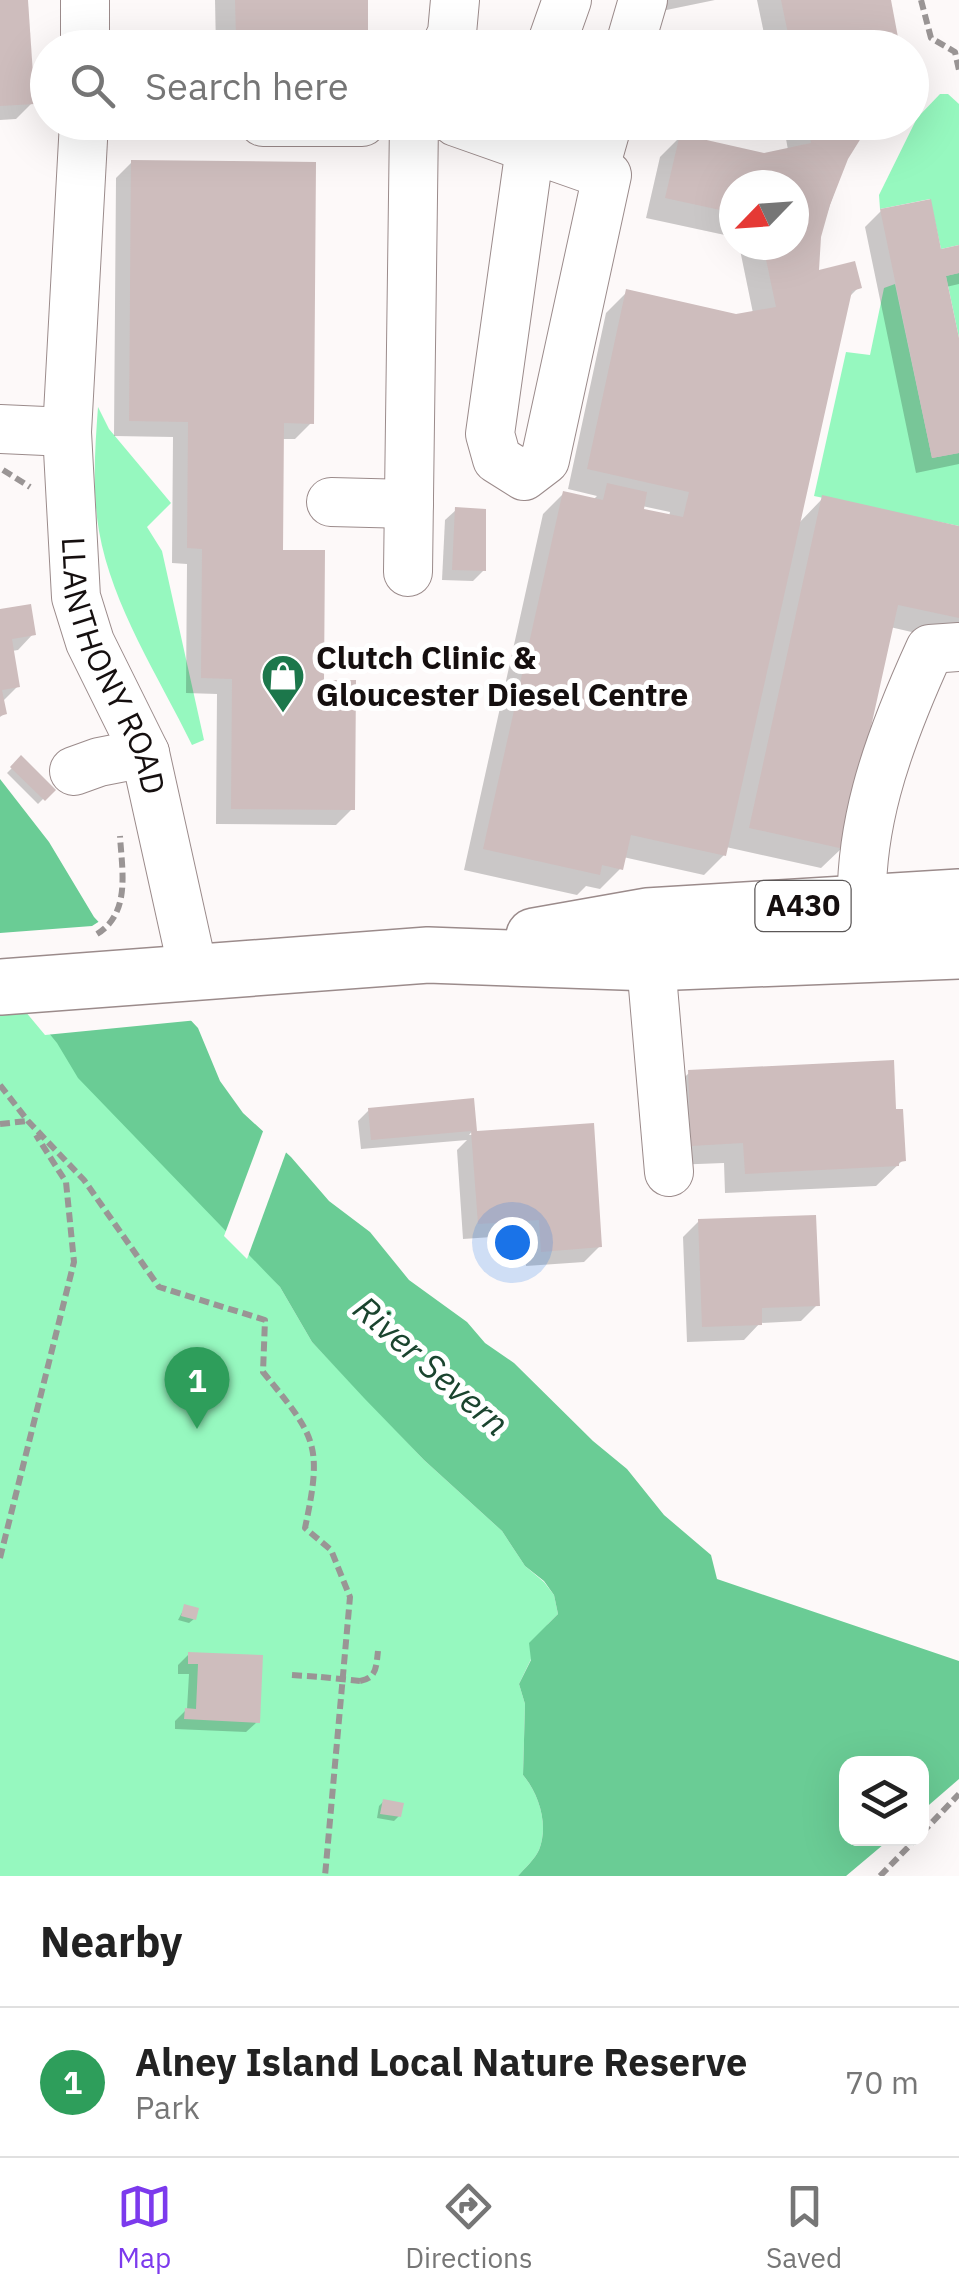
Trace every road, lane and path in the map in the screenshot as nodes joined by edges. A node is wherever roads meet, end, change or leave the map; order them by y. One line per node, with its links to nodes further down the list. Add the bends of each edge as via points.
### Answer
1 (85, 0): 6 (street)
2 (455, 0): 7 (street)
3 (567, 0): 8 (street)
4 (643, 0): 9 (street)
5 (922, 0): 10 (path, via 932,38)
6 (85, 30)
7 (452, 30)
8 (556, 30)
9 (634, 30)
10 (957, 52): 11 (path)
11 (959, 70)
12 (83, 140): 19 (street, LLANTHONY ROAD)
13 (414, 140): 23 (street)
14 (524, 140): 17 (street, via 490,434 497,458 524,476 545,460)
15 (528, 140): 17 (street)
16 (606, 140): 17 (street)
17 (601, 173)
18 (0, 428): 19 (street)
19 (67, 432): 26 (street, LLANTHONY ROAD, via 76,597 90,642)
20 (0, 469): 21 (path)
21 (44, 496)
22 (331, 502): 23 (street)
23 (408, 504): 24 (street)
24 (408, 572)
25 (959, 648): 30 (street, via 930,649 893,730 867,834)
26 (145, 753): 27 (street); 35 (street, LLANTHONY ROAD)
27 (74, 771)
28 (122, 872): 31 (path, via 117,916)
29 (959, 897): 30 (main road, A430)
30 (860, 902): 32 (main road, A430); 34 (street)
31 (86, 939)
32 (649, 939): 34 (main road); 35 (main road, A430); 40 (street)
33 (959, 951): 34 (main road)
34 (866, 955)
35 (190, 971): 36 (main road, A430)
36 (0, 986)
37 (0, 1085): 38 (path)
38 (28, 1121): 39 (path); 41 (path, via 66,1182 74,1262); 47 (path, via 84,1180 160,1286 265,1320 263,1372 300,1417 315,1449 305,1528 331,1550 350,1597)
39 (0, 1124)
40 (669, 1172)
41 (0, 1558)
42 (378, 1651): 43 (path, bridge, via 369,1680)
43 (292, 1675)
44 (959, 1794): 45 (path)
45 (929, 1826)
46 (909, 1846): 48 (path)
47 (325, 1876)
48 (880, 1876)

